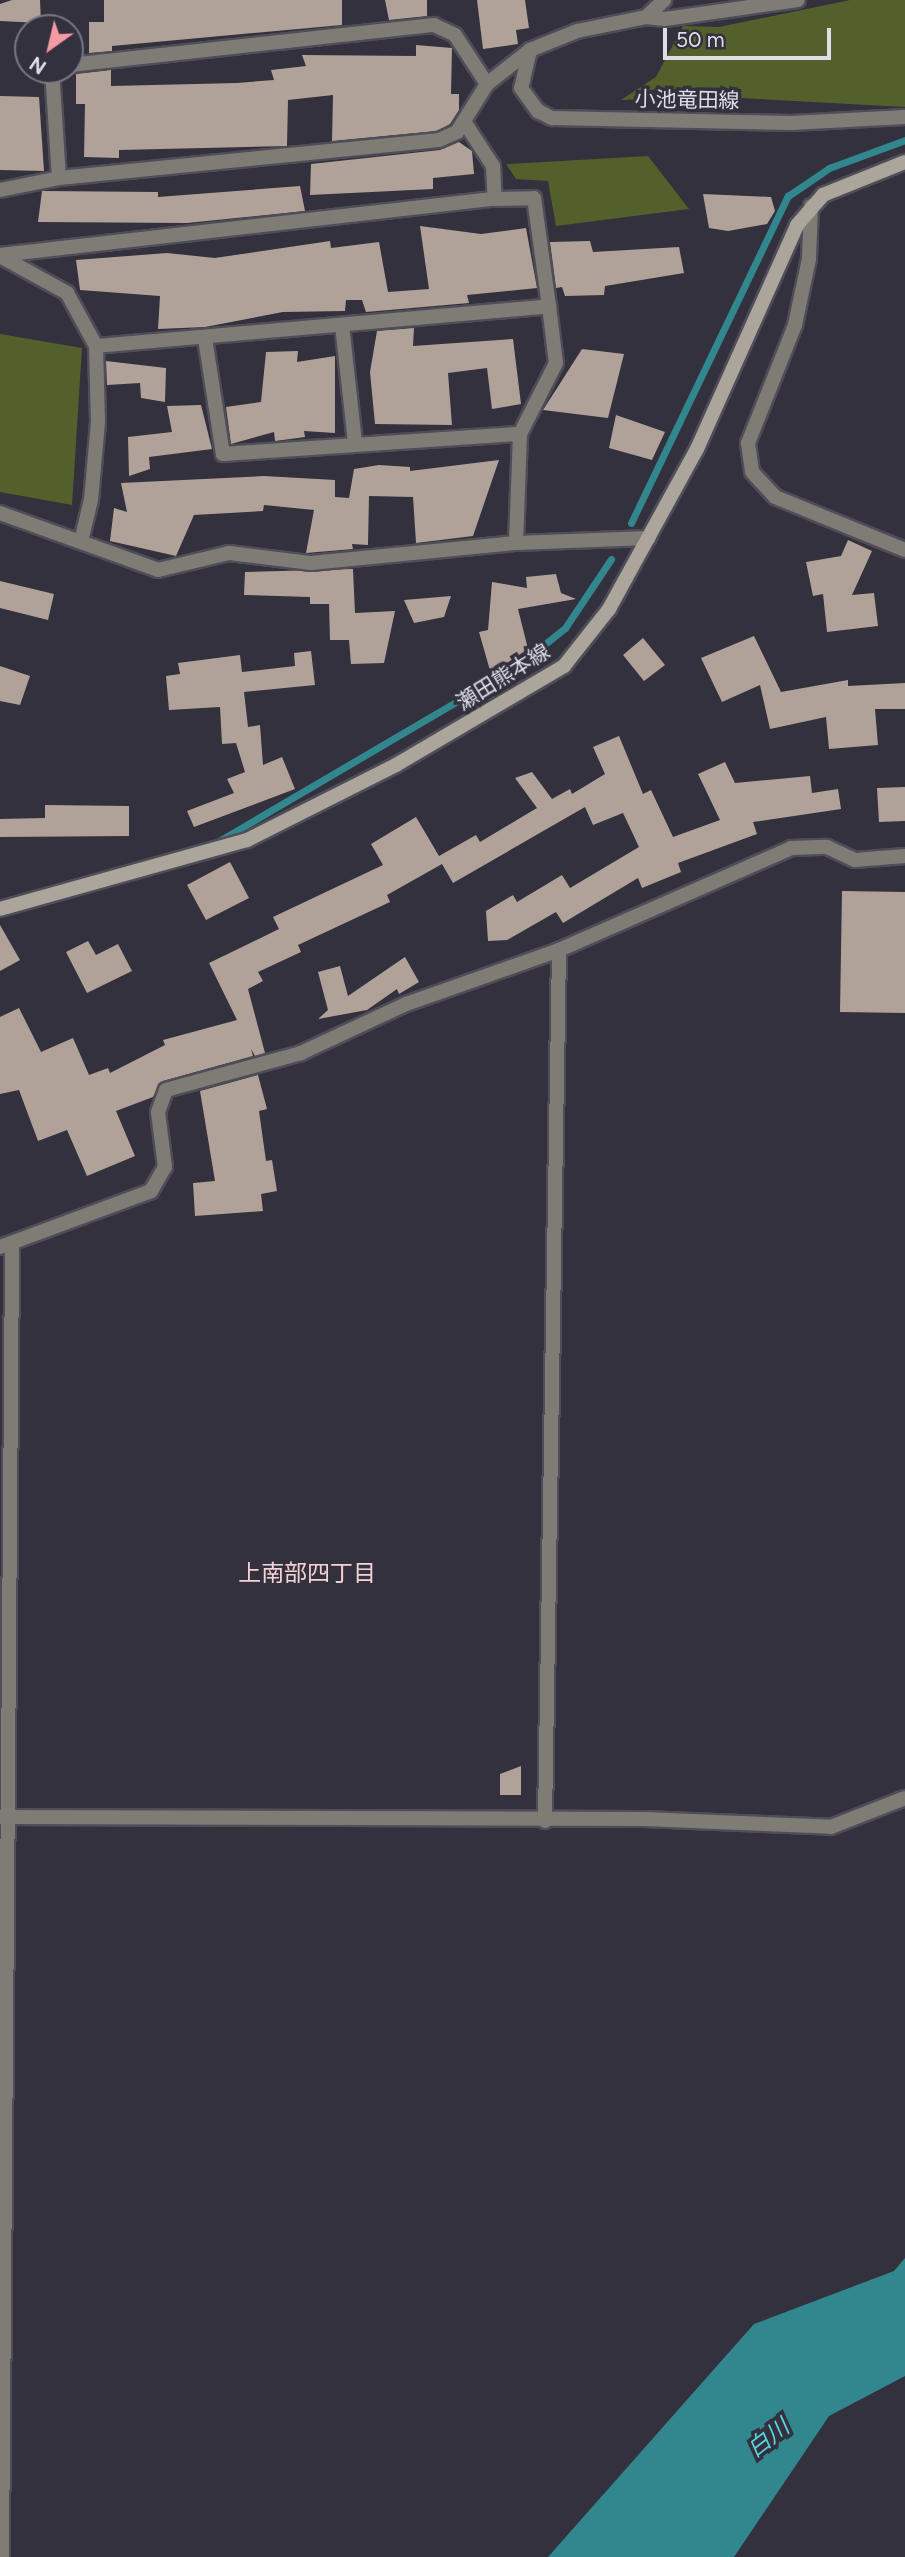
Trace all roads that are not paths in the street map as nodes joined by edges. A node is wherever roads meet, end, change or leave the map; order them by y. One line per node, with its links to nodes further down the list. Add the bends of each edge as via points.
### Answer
1 (664, 0): 3 (street)
2 (798, 0): 3 (street, via 664,19)
3 (646, 16): 4 (street, via 577,31)
4 (530, 50): 7 (street); 8 (street, 小池竜田線, via 521,88 538,111 552,118 791,123)
5 (84, 63): 7 (street, via 434,25 455,35)
6 (53, 84): 11 (street)
7 (487, 84): 9 (street)
8 (905, 117)
9 (465, 124): 11 (street, via 439,140); 13 (street, via 493,166)
10 (905, 162): 14 (main road, via 869,173)
11 (59, 178): 12 (street)
12 (0, 190)
13 (495, 199): 15 (street); 16 (street, via 534,198)
14 (811, 206): 23 (main road, 瀬田熊本線); 26 (street, via 809,259 795,325 748,443 752,472 775,497)
15 (0, 256): 19 (street, via 67,293)
16 (549, 306): 17 (street); 20 (street, via 556,363)
17 (342, 325): 18 (street); 21 (street)
18 (205, 338): 19 (street); 21 (street, via 223,454)
19 (96, 346): 24 (street, via 91,500)
20 (520, 434): 21 (street); 25 (street)
21 (355, 443)
22 (0, 513): 24 (street)
23 (649, 538): 25 (street); 28 (main road, 瀬田熊本線, via 609,609 564,666 396,765 247,840)
24 (81, 541): 25 (street, via 158,570 229,553 311,563)
25 (516, 543)
26 (905, 550)
27 (905, 856): 29 (street, via 855,860 827,847 790,848)
28 (0, 909)
29 (559, 950): 30 (street, via 406,1004 301,1053 166,1090 158,1112 165,1167 152,1191); 33 (street)
30 (6, 1246): 32 (street)
31 (905, 1798): 33 (street, via 831,1827)
32 (4, 1817): 33 (street); 34 (street)
33 (545, 1821)
34 (2, 2557)

